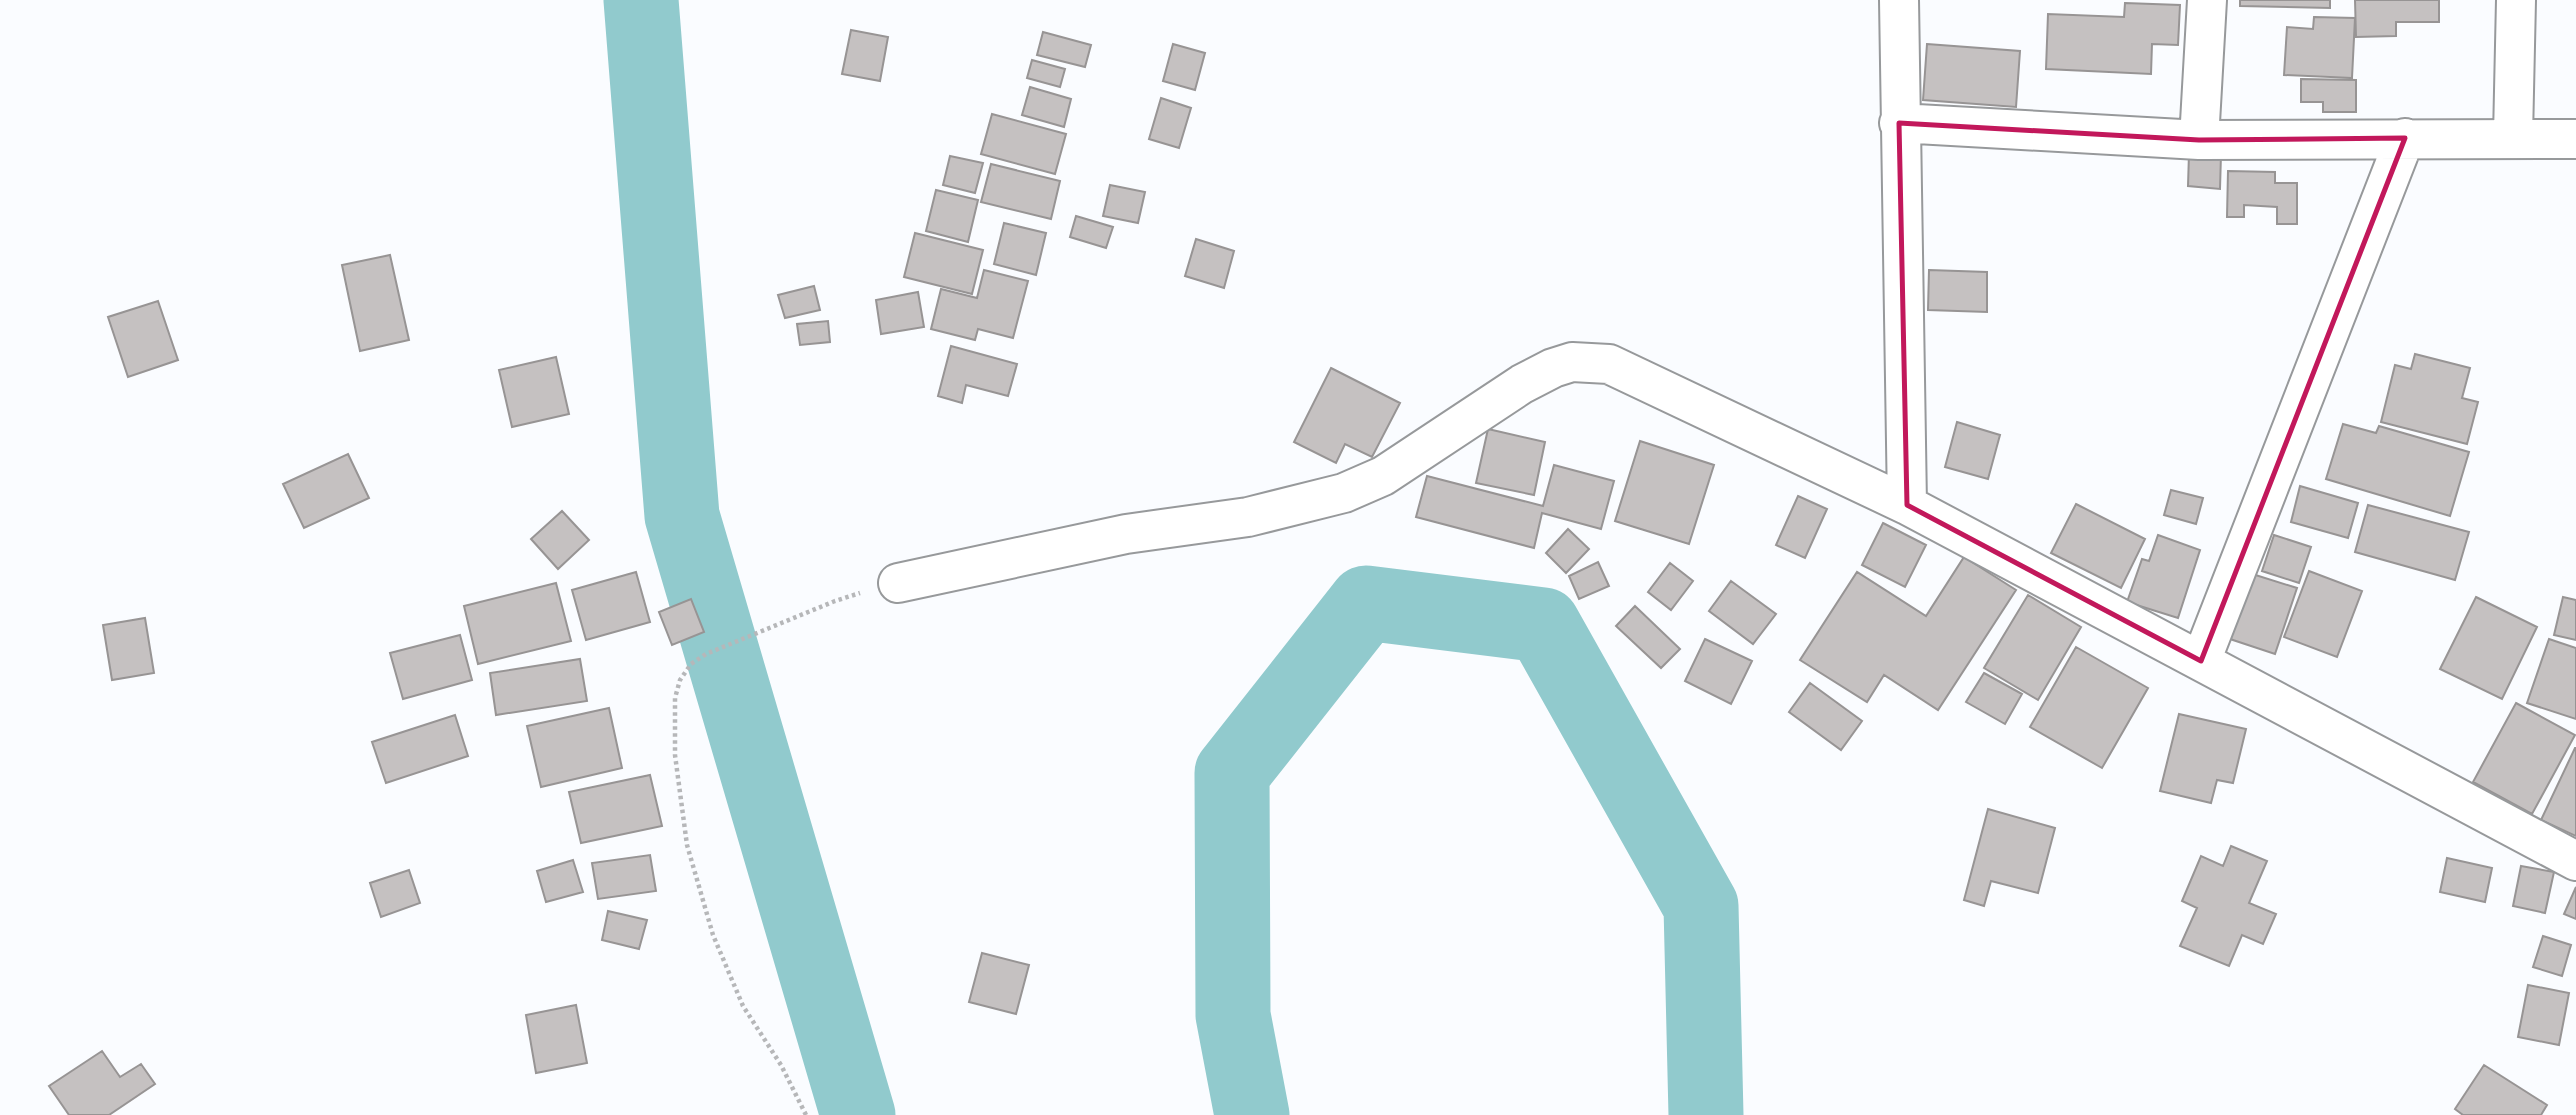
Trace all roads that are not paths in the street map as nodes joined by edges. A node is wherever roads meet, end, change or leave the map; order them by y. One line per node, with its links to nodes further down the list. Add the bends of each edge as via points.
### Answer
1 (1899, 0): 4 (street)
2 (2207, 0): 8 (street)
3 (2516, 0): 5 (street)
4 (1899, 123): 8 (street); 9 (street)
5 (2513, 137): 6 (street); 7 (street)
6 (2405, 138): 8 (street); 11 (street)
7 (2576, 139)
8 (2199, 140)
9 (1907, 505): 10 (street, via 1609,364 1572,362 1522,384 1383,476 1344,493 1248,517 1126,534); 11 (street)
10 (898, 583)
11 (2202, 662): 12 (street)
12 (2576, 861)

